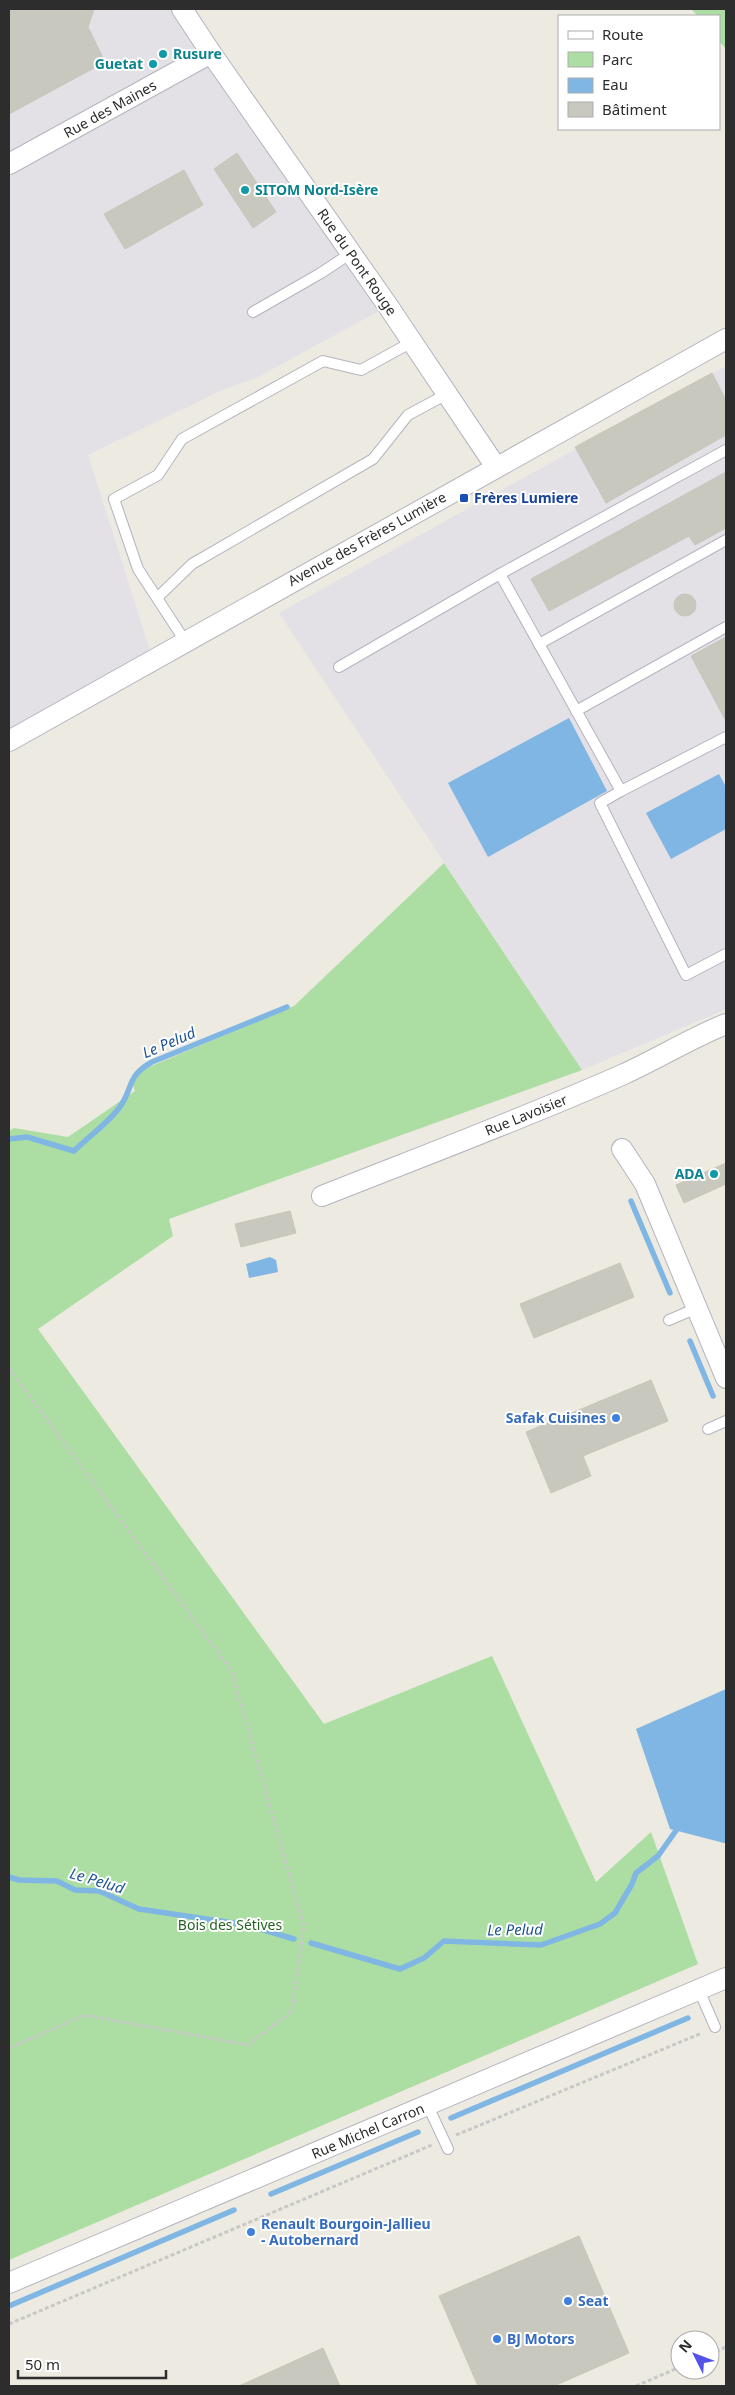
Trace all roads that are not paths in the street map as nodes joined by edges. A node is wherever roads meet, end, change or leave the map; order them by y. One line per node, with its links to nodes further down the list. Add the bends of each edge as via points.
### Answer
1 (182, 9): 2 (street, Rue du Pont Rouge)
2 (211, 54): 3 (street, Rue des Maines); 4 (street, Rue du Pont Rouge)
3 (9, 164)
4 (351, 253): 5 (lane); 7 (street, Rue du Pont Rouge)
5 (253, 312)
6 (726, 339): 10 (street, Avenue des Frères Lumière)
7 (412, 342): 8 (street, Rue du Pont Rouge); 13 (lane, via 361,370 322,361 182,439 158,475 114,499 138,569)
8 (447, 394): 10 (street, Rue du Pont Rouge); 13 (lane, via 408,415 373,459 192,564)
9 (726, 450): 12 (lane)
10 (496, 467): 15 (street, Avenue des Frères Lumière)
11 (726, 540): 16 (lane)
12 (500, 574): 16 (lane); 17 (lane)
13 (158, 597): 15 (lane)
14 (726, 627): 18 (lane)
15 (185, 642): 20 (street, Avenue des Frères Lumière)
16 (539, 644): 18 (lane)
17 (338, 667)
18 (576, 711): 21 (lane)
19 (726, 737): 21 (lane)
20 (9, 741)
21 (621, 791): 22 (lane, via 600,803 686,975)
22 (726, 954)
23 (726, 1024): 25 (street, Rue Lavoisier, via 626,1073 528,1115)
24 (622, 1149): 26 (street, via 645,1184)
25 (322, 1196)
26 (697, 1308): 27 (lane); 28 (street)
27 (669, 1320)
28 (726, 1378)
29 (726, 1421): 30 (lane)
30 (708, 1429)
31 (726, 1978): 32 (street, Rue Michel Carron)
32 (699, 1990): 33 (lane); 34 (street, Rue Michel Carron)
33 (715, 2027)
34 (428, 2106): 35 (lane); 36 (street, Rue Michel Carron)
35 (446, 2144)
36 (9, 2283)

